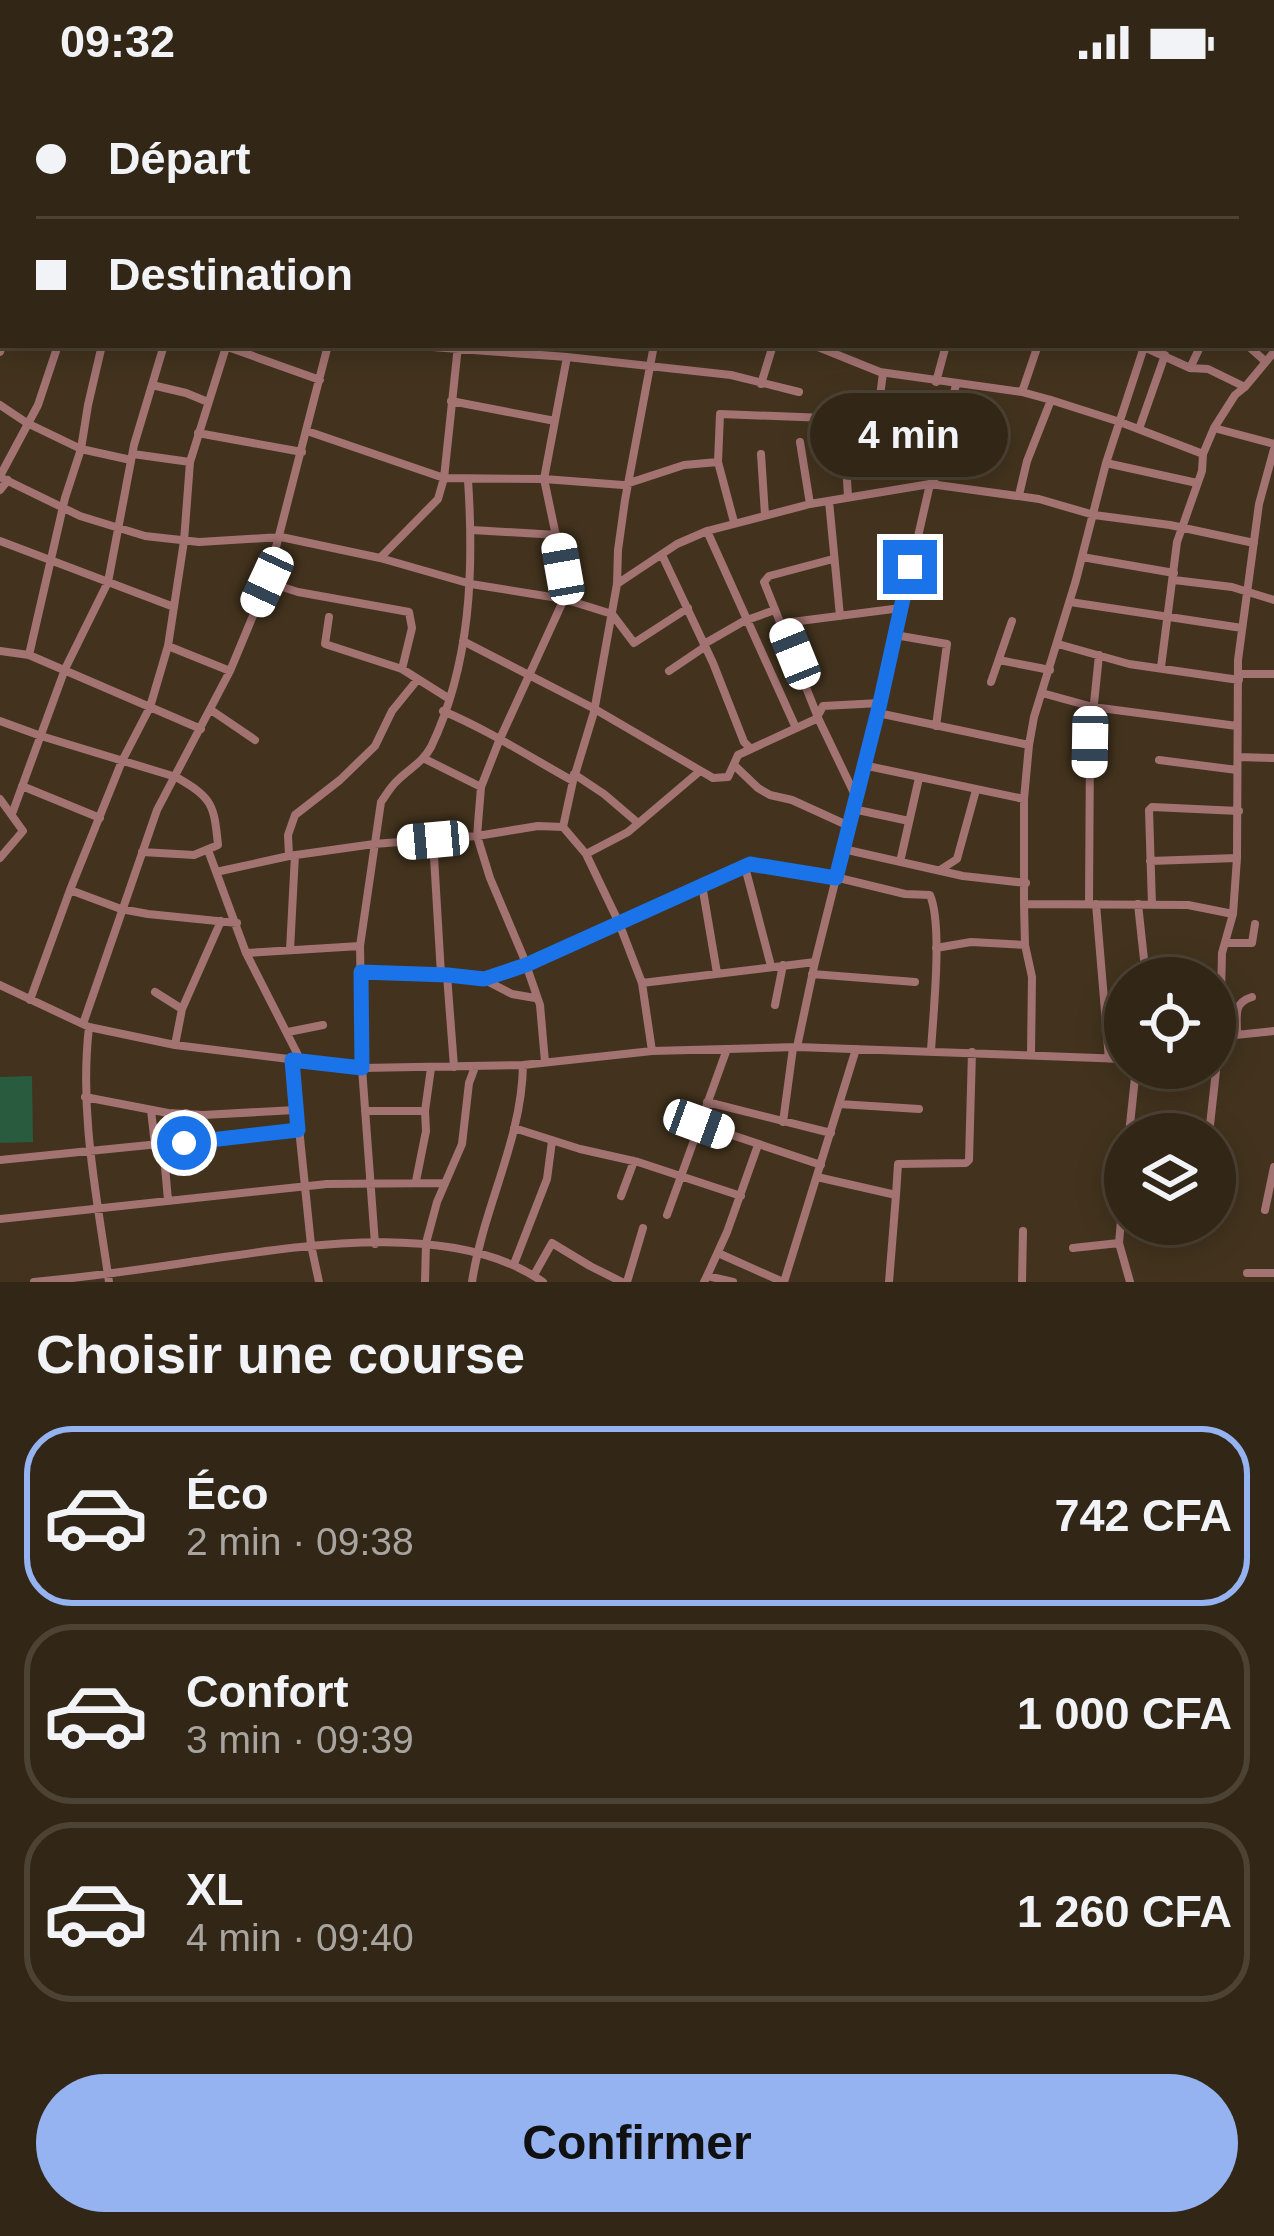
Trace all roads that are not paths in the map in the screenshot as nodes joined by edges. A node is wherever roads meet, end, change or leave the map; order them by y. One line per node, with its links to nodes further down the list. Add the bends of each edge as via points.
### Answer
1 (57, 348): 41 (street)
2 (101, 348): 48 (street)
3 (163, 348): 30 (street)
4 (223, 348): 36 (street)
5 (230, 348): 26 (street)
6 (327, 348): 26 (street)
7 (458, 348): 35 (street)
8 (468, 348): 21 (street)
9 (561, 348): 21 (street)
10 (654, 348): 23 (street)
11 (772, 348): 28 (street)
12 (820, 348): 25 (street)
13 (945, 348): 27 (street)
14 (1037, 348): 33 (street)
15 (1141, 348): 40 (street)
16 (1147, 348): 20 (street)
17 (1200, 348): 24 (street)
18 (1250, 348): 22 (street)
19 (1274, 352): 22 (street)
20 (1165, 355): 24 (street); 43 (street)
21 (563, 357): 23 (street); 39 (street)
22 (1265, 362): 31 (street)
23 (652, 367): 28 (street); 60 (street)
24 (1190, 368): 31 (street)
25 (883, 373): 27 (street); 38 (street, via 877,420)
26 (320, 380): 44 (street)
27 (936, 382): 29 (street)
28 (761, 384): 32 (street)
29 (956, 384): 33 (street); 62 (street)
30 (152, 385): 36 (street); 52 (street)
31 (1245, 387): 42 (street)
32 (799, 392)
33 (1022, 392): 34 (street)
34 (1051, 400): 40 (street); 65 (street)
35 (451, 401): 39 (street); 57 (street)
36 (208, 402): 45 (street)
37 (0, 405): 41 (street)
38 (842, 418): 54 (street, via 720,414); 64 (street)
39 (555, 421): 59 (street)
40 (1120, 422): 43 (street); 55 (street)
41 (27, 423): 48 (street); 56 (street)
42 (1214, 428): 47 (street); 51 (street)
43 (1139, 429): 51 (street)
44 (307, 431): 49 (street); 57 (street)
45 (198, 433): 49 (street); 53 (street)
46 (800, 442): 67 (street)
47 (1274, 447): 71 (street)
48 (81, 449): 52 (street); 68 (street)
49 (302, 452): 79 (street)
50 (761, 454): 69 (street)
51 (1203, 454): 61 (street)
52 (132, 457): 53 (street); 75 (street)
53 (190, 462): 81 (street)
54 (718, 462): 60 (street); 72 (street)
55 (1106, 463): 61 (street); 70 (street)
56 (3, 478): 63 (street); 68 (street)
57 (444, 478): 58 (street); 85 (street, via 438,499)
58 (468, 479): 59 (street); 76 (street)
59 (544, 479): 60 (street); 78 (street)
60 (628, 483): 92 (street)
61 (1197, 483): 74 (street)
62 (930, 484): 64 (street); 65 (street); 99 (street)
63 (0, 490)
64 (848, 496): 66 (street)
65 (1018, 496): 70 (street)
66 (829, 501): 67 (street); 86 (street)
67 (810, 504): 69 (street)
68 (64, 510): 75 (street); 87 (street)
69 (765, 515): 72 (street)
70 (1094, 515): 74 (street); 84 (street)
71 (1258, 517): 73 (street); 82 (street)
72 (734, 522): 77 (street)
73 (1274, 522)
74 (1182, 527): 82 (street); 88 (street)
75 (119, 528): 81 (street); 89 (street)
76 (472, 530): 78 (street); 91 (street)
77 (707, 531): 83 (street); 105 (street)
78 (557, 535): 94 (street)
79 (281, 537): 81 (street); 85 (street); 90 (street)
80 (0, 541): 87 (street)
81 (184, 541): 97 (street)
82 (1253, 543): 93 (street)
83 (662, 555): 92 (street); 98 (street)
84 (1082, 557): 88 (street); 96 (street)
85 (380, 558): 91 (street)
86 (833, 559): 100 (street, via 765,578); 103 (street)
87 (52, 561): 89 (street); 115 (street)
88 (1174, 577): 93 (street); 104 (street)
89 (108, 582): 97 (street); 119 (street)
90 (267, 582): 120 (street, via 409,612); 123 (street)
91 (471, 584): 94 (street); 110 (street)
92 (617, 584): 101 (street)
93 (1246, 592): 95 (street); 108 (street)
94 (564, 599): 101 (street); 125 (street)
95 (1274, 600)
96 (1070, 602): 104 (street); 112 (street)
97 (175, 607): 113 (street)
98 (688, 608): 101 (street, via 634,644); 111 (street)
99 (901, 608): 103 (street); 109 (street)
100 (775, 610): 105 (street); 107 (street)
101 (612, 614): 133 (street)
102 (329, 616): 120 (street, via 328,646)
103 (840, 616): 107 (street)
104 (1168, 617): 108 (street); 118 (street)
105 (749, 621): 111 (street); 141 (street)
106 (1012, 621): 117 (street)
107 (783, 623): 137 (street)
108 (1242, 628): 126 (street)
109 (895, 634): 134 (street); 139 (street, via 947,644)
110 (463, 640): 125 (street); 130 (street)
111 (704, 644): 121 (street); 147 (street)
112 (1058, 644): 116 (street); 122 (street)
113 (168, 646): 123 (street); 132 (street)
114 (0, 651): 115 (street)
115 (29, 655): 119 (street)
116 (1099, 655): 118 (street); 131 (street)
117 (999, 660): 122 (street); 128 (street)
118 (1161, 667): 126 (street)
119 (65, 669): 132 (street); 143 (street)
120 (402, 669): 127 (street)
121 (669, 670)
122 (1050, 670): 129 (street)
123 (230, 671): 135 (street)
124 (1274, 674): 126 (street)
125 (530, 677): 133 (street); 145 (street)
126 (1239, 677): 140 (street)
127 (418, 679): 130 (street); 181 (street, via 375,746 295,815)
128 (992, 682)
129 (1042, 693): 131 (street); 146 (street)
130 (448, 698): 136 (street)
131 (1093, 706): 140 (street); 194 (street)
132 (149, 707): 142 (street); 152 (street)
133 (593, 708): 156 (street); 158 (street)
134 (879, 708): 137 (street, via 823,706); 139 (street); 154 (street)
135 (211, 710): 142 (street); 144 (street)
136 (443, 711): 145 (street); 148 (street)
137 (819, 714): 141 (street); 163 (street)
138 (0, 721): 143 (street)
139 (935, 726): 146 (street)
140 (1237, 726): 149 (street)
141 (796, 728): 147 (street)
142 (201, 729): 157 (street)
143 (41, 736): 152 (street); 160 (street)
144 (255, 740)
145 (499, 741): 158 (street); 161 (street)
146 (1029, 745): 164 (street)
147 (751, 749): 153 (street)
148 (423, 758): 161 (street); 176 (street, via 380,802)
149 (1238, 758): 150 (street); 155 (street)
150 (1274, 758)
151 (1159, 760): 155 (street)
152 (122, 761): 157 (street); 169 (street)
153 (734, 765): 156 (street, via 721,779); 172 (street, via 770,795)
154 (863, 765): 159 (street); 163 (street)
155 (1238, 770): 167 (street)
156 (700, 771): 171 (street)
157 (176, 776): 178 (street, via 214,807 218,845); 179 (street)
158 (573, 777): 171 (street); 173 (street)
159 (919, 778): 162 (street); 170 (street)
160 (22, 786): 168 (street); 169 (street)
161 (481, 787): 174 (street)
162 (976, 790): 164 (street); 187 (street, via 957,859)
163 (856, 796): 166 (street)
164 (1024, 799): 190 (street)
165 (0, 800): 168 (street)
166 (853, 809): 170 (street); 172 (street)
167 (1239, 811): 183 (street); 184 (street, via 1152,806)
168 (12, 814): 182 (street, via 23,831)
169 (100, 818): 192 (street)
170 (910, 821): 185 (street)
171 (638, 823): 180 (street)
172 (849, 826): 177 (street)
173 (563, 827): 174 (street); 180 (street)
174 (478, 836): 175 (street); 212 (street)
175 (433, 840): 176 (street); 218 (street)
176 (374, 844): 181 (street); 205 (street)
177 (843, 849): 185 (street); 189 (street)
178 (208, 850): 179 (street); 188 (street)
179 (142, 852): 197 (street)
180 (586, 854): 201 (street)
181 (292, 855): 188 (street); 207 (street)
182 (0, 858)
183 (1237, 858): 184 (street); 198 (street)
184 (1150, 861): 196 (street)
185 (900, 862): 187 (street)
186 (745, 867): 189 (street); 191 (street); 214 (street)
187 (939, 871): 190 (street)
188 (216, 872): 200 (street)
189 (836, 878): 206 (street, via 931,895); 211 (street)
190 (1026, 884): 193 (street)
191 (702, 885): 201 (street); 216 (street)
192 (70, 890): 197 (street); 226 (street)
193 (1024, 904): 194 (street); 204 (street)
194 (1092, 904): 195 (street); 229 (street)
195 (1138, 904): 196 (street); 209 (street)
196 (1152, 904): 198 (street)
197 (121, 908): 199 (street); 231 (street)
198 (1233, 914): 203 (street)
199 (220, 921): 200 (street); 228 (street)
200 (237, 922): 208 (street)
201 (619, 923): 212 (street); 221 (street)
202 (1256, 924): 203 (street, via 1252,943)
203 (1225, 944): 210 (street)
204 (1024, 945): 206 (street); 242 (street)
205 (360, 946): 207 (street); 215 (street)
206 (936, 948): 240 (street)
207 (290, 950): 208 (street)
208 (246, 952): 233 (street)
209 (1144, 957)
210 (1224, 957)
211 (814, 962): 213 (street); 217 (street)
212 (526, 965): 219 (street); 225 (street)
213 (783, 965): 214 (street); 227 (street)
214 (771, 966): 216 (street)
215 (361, 972): 218 (street); 249 (street)
216 (717, 973): 221 (street)
217 (812, 974): 220 (street); 236 (street)
218 (444, 975): 219 (street); 248 (street)
219 (484, 979): 225 (street)
220 (915, 982)
221 (642, 983): 239 (street)
222 (0, 985): 226 (street)
223 (155, 992): 228 (street)
224 (1252, 997): 234 (street, via 1237,1007)
225 (537, 998): 245 (street)
226 (30, 1000): 231 (street)
227 (776, 1005)
228 (182, 1009): 235 (street)
229 (1104, 1013)
230 (322, 1025): 233 (street)
231 (86, 1026): 235 (street); 251 (street)
232 (1274, 1031): 234 (street)
233 (288, 1032): 244 (street)
234 (1237, 1033)
235 (175, 1045): 244 (street)
236 (795, 1047): 237 (street); 238 (street); 263 (street)
237 (728, 1049): 239 (street); 252 (street)
238 (856, 1049): 240 (street); 253 (street)
239 (652, 1051): 245 (street)
240 (932, 1051): 241 (street)
241 (972, 1052): 242 (street); 285 (street, via 969,1160 898,1164)
242 (1031, 1054): 243 (street)
243 (1104, 1059)
244 (297, 1061): 249 (street); 256 (street)
245 (544, 1062): 246 (street)
246 (523, 1064): 247 (street); 265 (street)
247 (475, 1066): 248 (street); 283 (street, via 462,1144)
248 (454, 1067): 250 (street)
249 (362, 1068): 250 (street); 257 (street)
250 (431, 1068): 258 (street)
251 (85, 1097): 255 (street); 274 (street)
252 (707, 1102): 263 (street); 264 (street)
253 (838, 1104): 254 (street); 267 (street)
254 (919, 1109)
255 (151, 1110): 259 (street); 272 (street)
256 (295, 1110): 261 (street); 266 (street)
257 (365, 1111): 258 (street); 282 (street)
258 (425, 1111): 281 (street)
259 (168, 1113): 260 (street); 272 (street)
260 (186, 1113): 262 (street); 271 (street)
261 (229, 1114): 262 (street); 268 (street)
262 (203, 1115): 269 (street)
263 (783, 1122): 267 (street)
264 (699, 1124): 273 (street); 279 (street)
265 (514, 1128): 270 (street); 301 (street)
266 (298, 1130): 268 (street); 284 (street)
267 (831, 1133): 277 (street)
268 (231, 1136): 269 (street)
269 (205, 1139): 271 (street)
270 (552, 1141): 276 (street); 303 (street, via 547,1179)
271 (184, 1143): 272 (street)
272 (162, 1145): 274 (street); 288 (street)
273 (758, 1145): 277 (street); 287 (street)
274 (90, 1151): 275 (street); 289 (street)
275 (0, 1160)
276 (634, 1161): 279 (street); 286 (street)
277 (820, 1165): 280 (street)
278 (1274, 1167): 290 (street)
279 (683, 1175): 287 (street); 291 (street)
280 (818, 1178): 285 (street); 315 (street)
281 (416, 1181): 282 (street); 283 (street)
282 (371, 1182): 284 (street); 296 (street)
283 (445, 1183): 297 (street)
284 (304, 1186): 288 (street); 295 (street)
285 (896, 1195): 316 (street)
286 (621, 1196)
287 (741, 1196): 302 (street)
288 (168, 1200): 289 (street)
289 (97, 1207): 292 (street); 306 (street)
290 (1265, 1210)
291 (667, 1215)
292 (0, 1219)
293 (643, 1228): 313 (street)
294 (1023, 1231): 317 (street)
295 (311, 1244): 296 (street); 306 (street); 310 (street)
296 (374, 1244): 297 (street)
297 (426, 1244): 301 (street); 311 (street)
298 (1104, 1245): 300 (street)
299 (1120, 1245): 318 (street)
300 (1073, 1248)
301 (476, 1253): 303 (street); 312 (street)
302 (718, 1253): 308 (street); 315 (street)
303 (514, 1264): 307 (street)
304 (1247, 1273): 305 (street)
305 (1274, 1273)
306 (108, 1278): 309 (street)
307 (538, 1279): 313 (street, via 552,1243)
308 (706, 1279): 314 (street)
309 (34, 1282)
310 (320, 1282)
311 (425, 1282)
312 (472, 1282)
313 (625, 1282)
314 (733, 1282)
315 (784, 1282)
316 (889, 1282)
317 (1022, 1282)
318 (1130, 1282)

